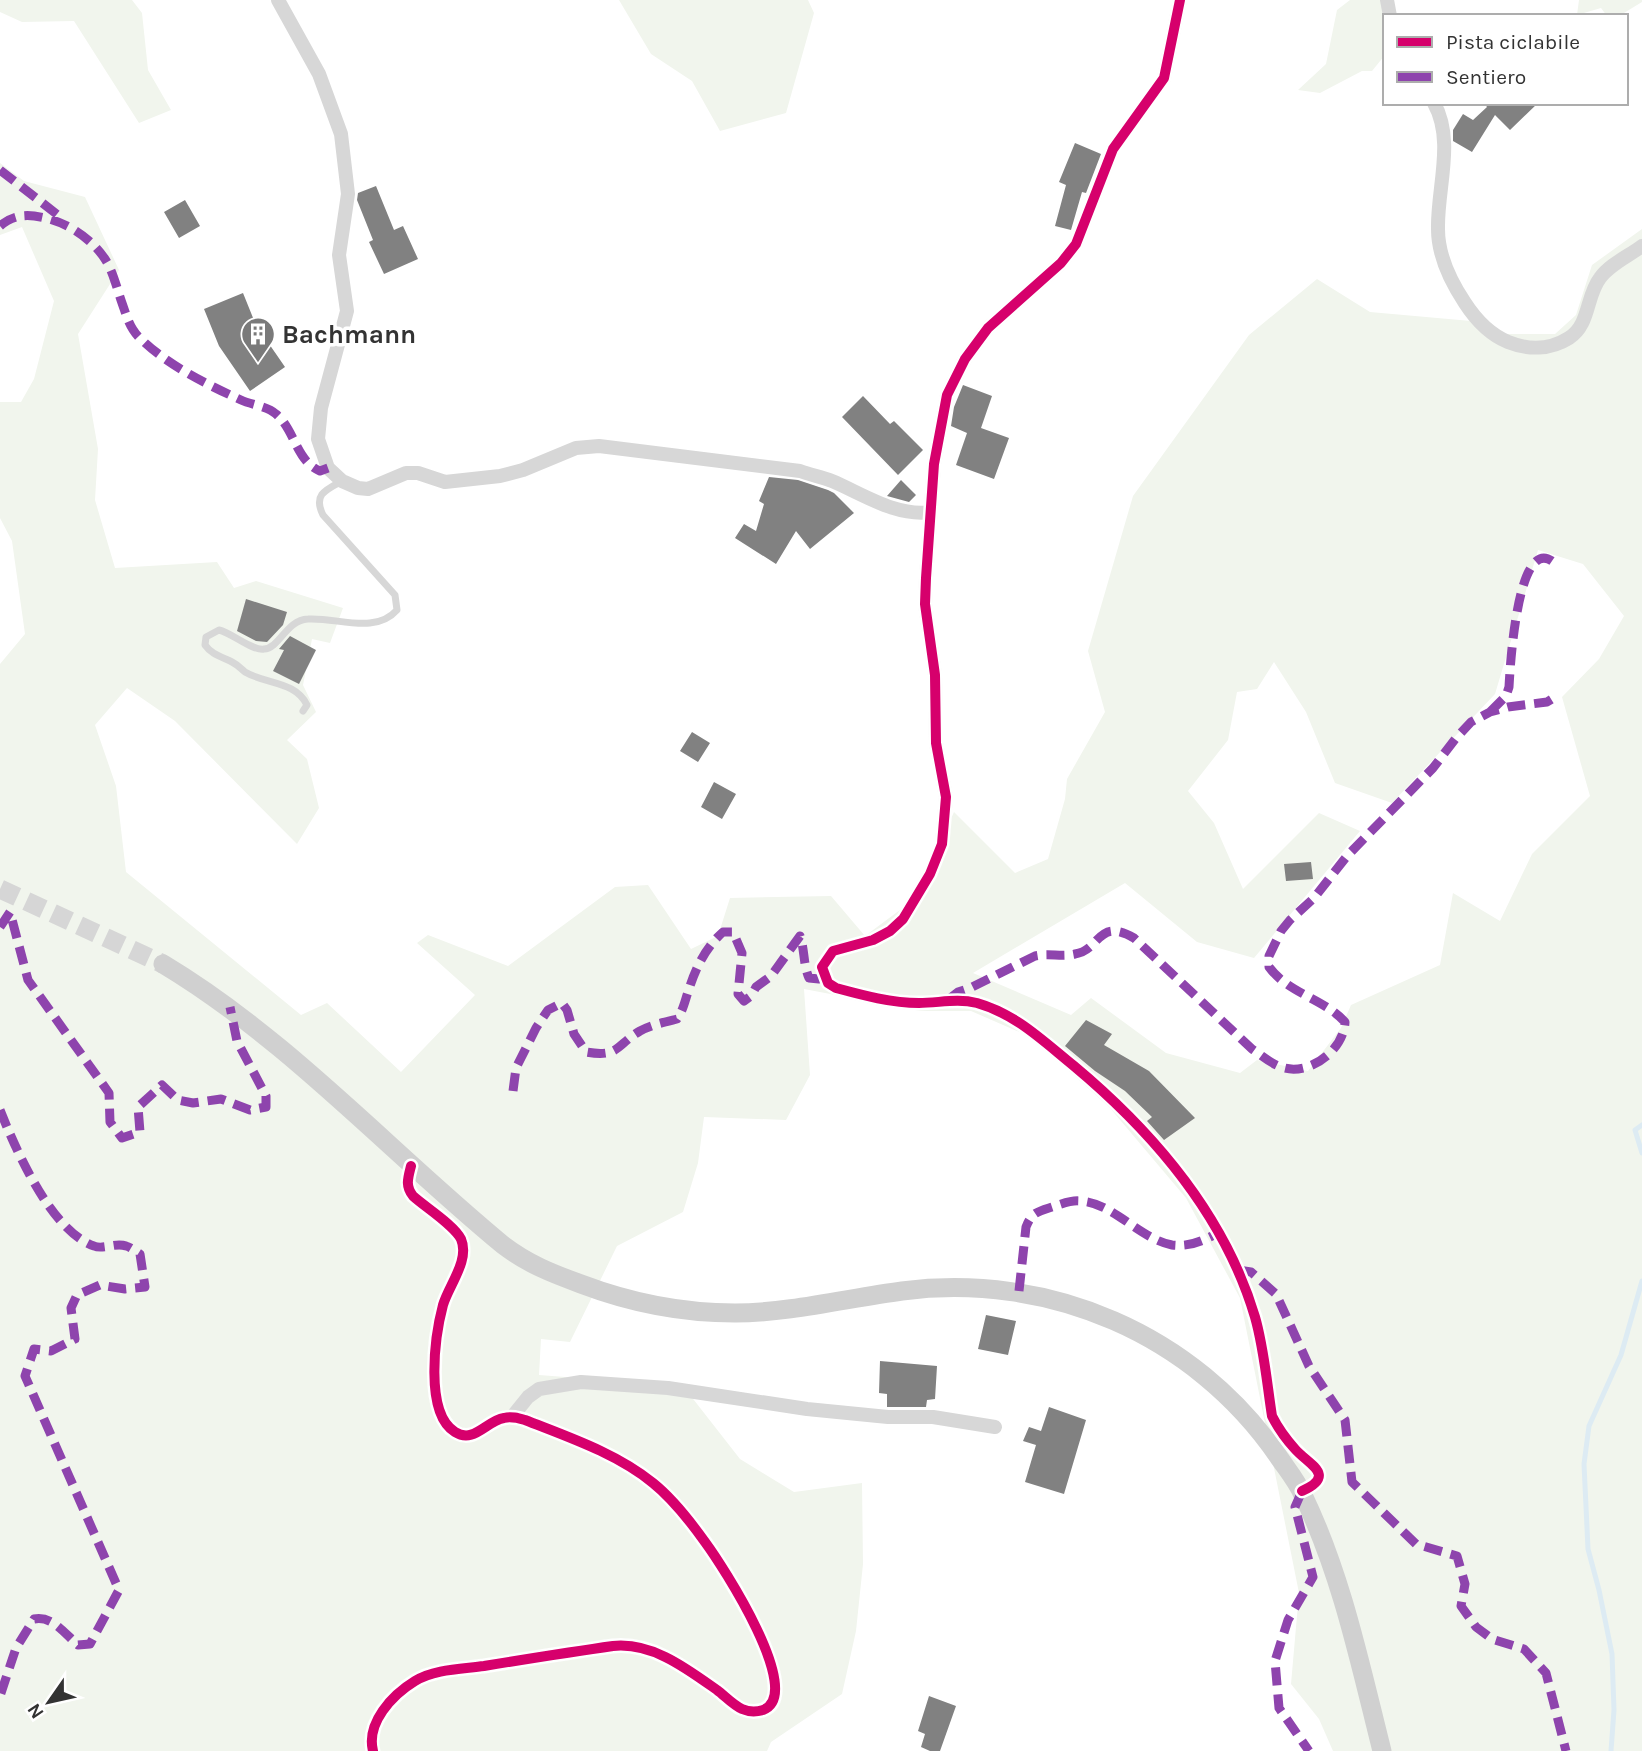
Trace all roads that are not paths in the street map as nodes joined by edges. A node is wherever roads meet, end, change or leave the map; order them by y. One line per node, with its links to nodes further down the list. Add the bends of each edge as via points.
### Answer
1 (278, 0): 5 (street, via 319,74 341,134 348,194 339,255 347,311 321,408 318,439 328,468)
2 (1180, 0): 6 (street, via 1164,78 1113,149 1076,244 988,328 947,395 934,464)
3 (1435, 105): 4 (street, via 1444,130 1437,226 1440,247 1459,294 1491,333 1534,348 1567,339 1580,328 1602,275)
4 (1642, 246)
5 (342, 481): 6 (street, via 368,489 406,473 445,482 500,476 576,447 599,446 800,471 877,502 916,513); 7 (lane, via 322,494 319,508 395,595 397,610 389,619 373,624 306,619 289,626 265,650 219,630 206,637 209,651 303,696 307,705)
6 (931, 512): 12 (street, via 925,604 935,675 936,743 946,797 942,844 903,919 873,940 833,951 822,967 823,975 843,990 899,1001 977,1003 1018,1020 1109,1096 1157,1147 1194,1192 1238,1270 1256,1318 1272,1416 1319,1473 1313,1486)
7 (303, 711)
8 (163, 964): 9 (main road, via 239,1014)
9 (411, 1166): 10 (street, via 408,1190 456,1232 463,1251 444,1303 436,1344 439,1412 446,1424 467,1436); 12 (main road, via 532,1266 645,1304 737,1313 951,1288 1020,1291 1098,1314 1150,1336 1226,1393 1257,1426)
10 (512, 1417): 11 (street, via 539,1389 581,1382); 13 (street, via 619,1460 669,1499 718,1561 758,1633 774,1671 776,1694 768,1707 753,1712 742,1709 656,1651 613,1646 444,1672 415,1681 374,1725)
11 (995, 1426)
12 (1302, 1492): 14 (main road, via 1341,1589)
13 (373, 1751)
14 (1382, 1751)

